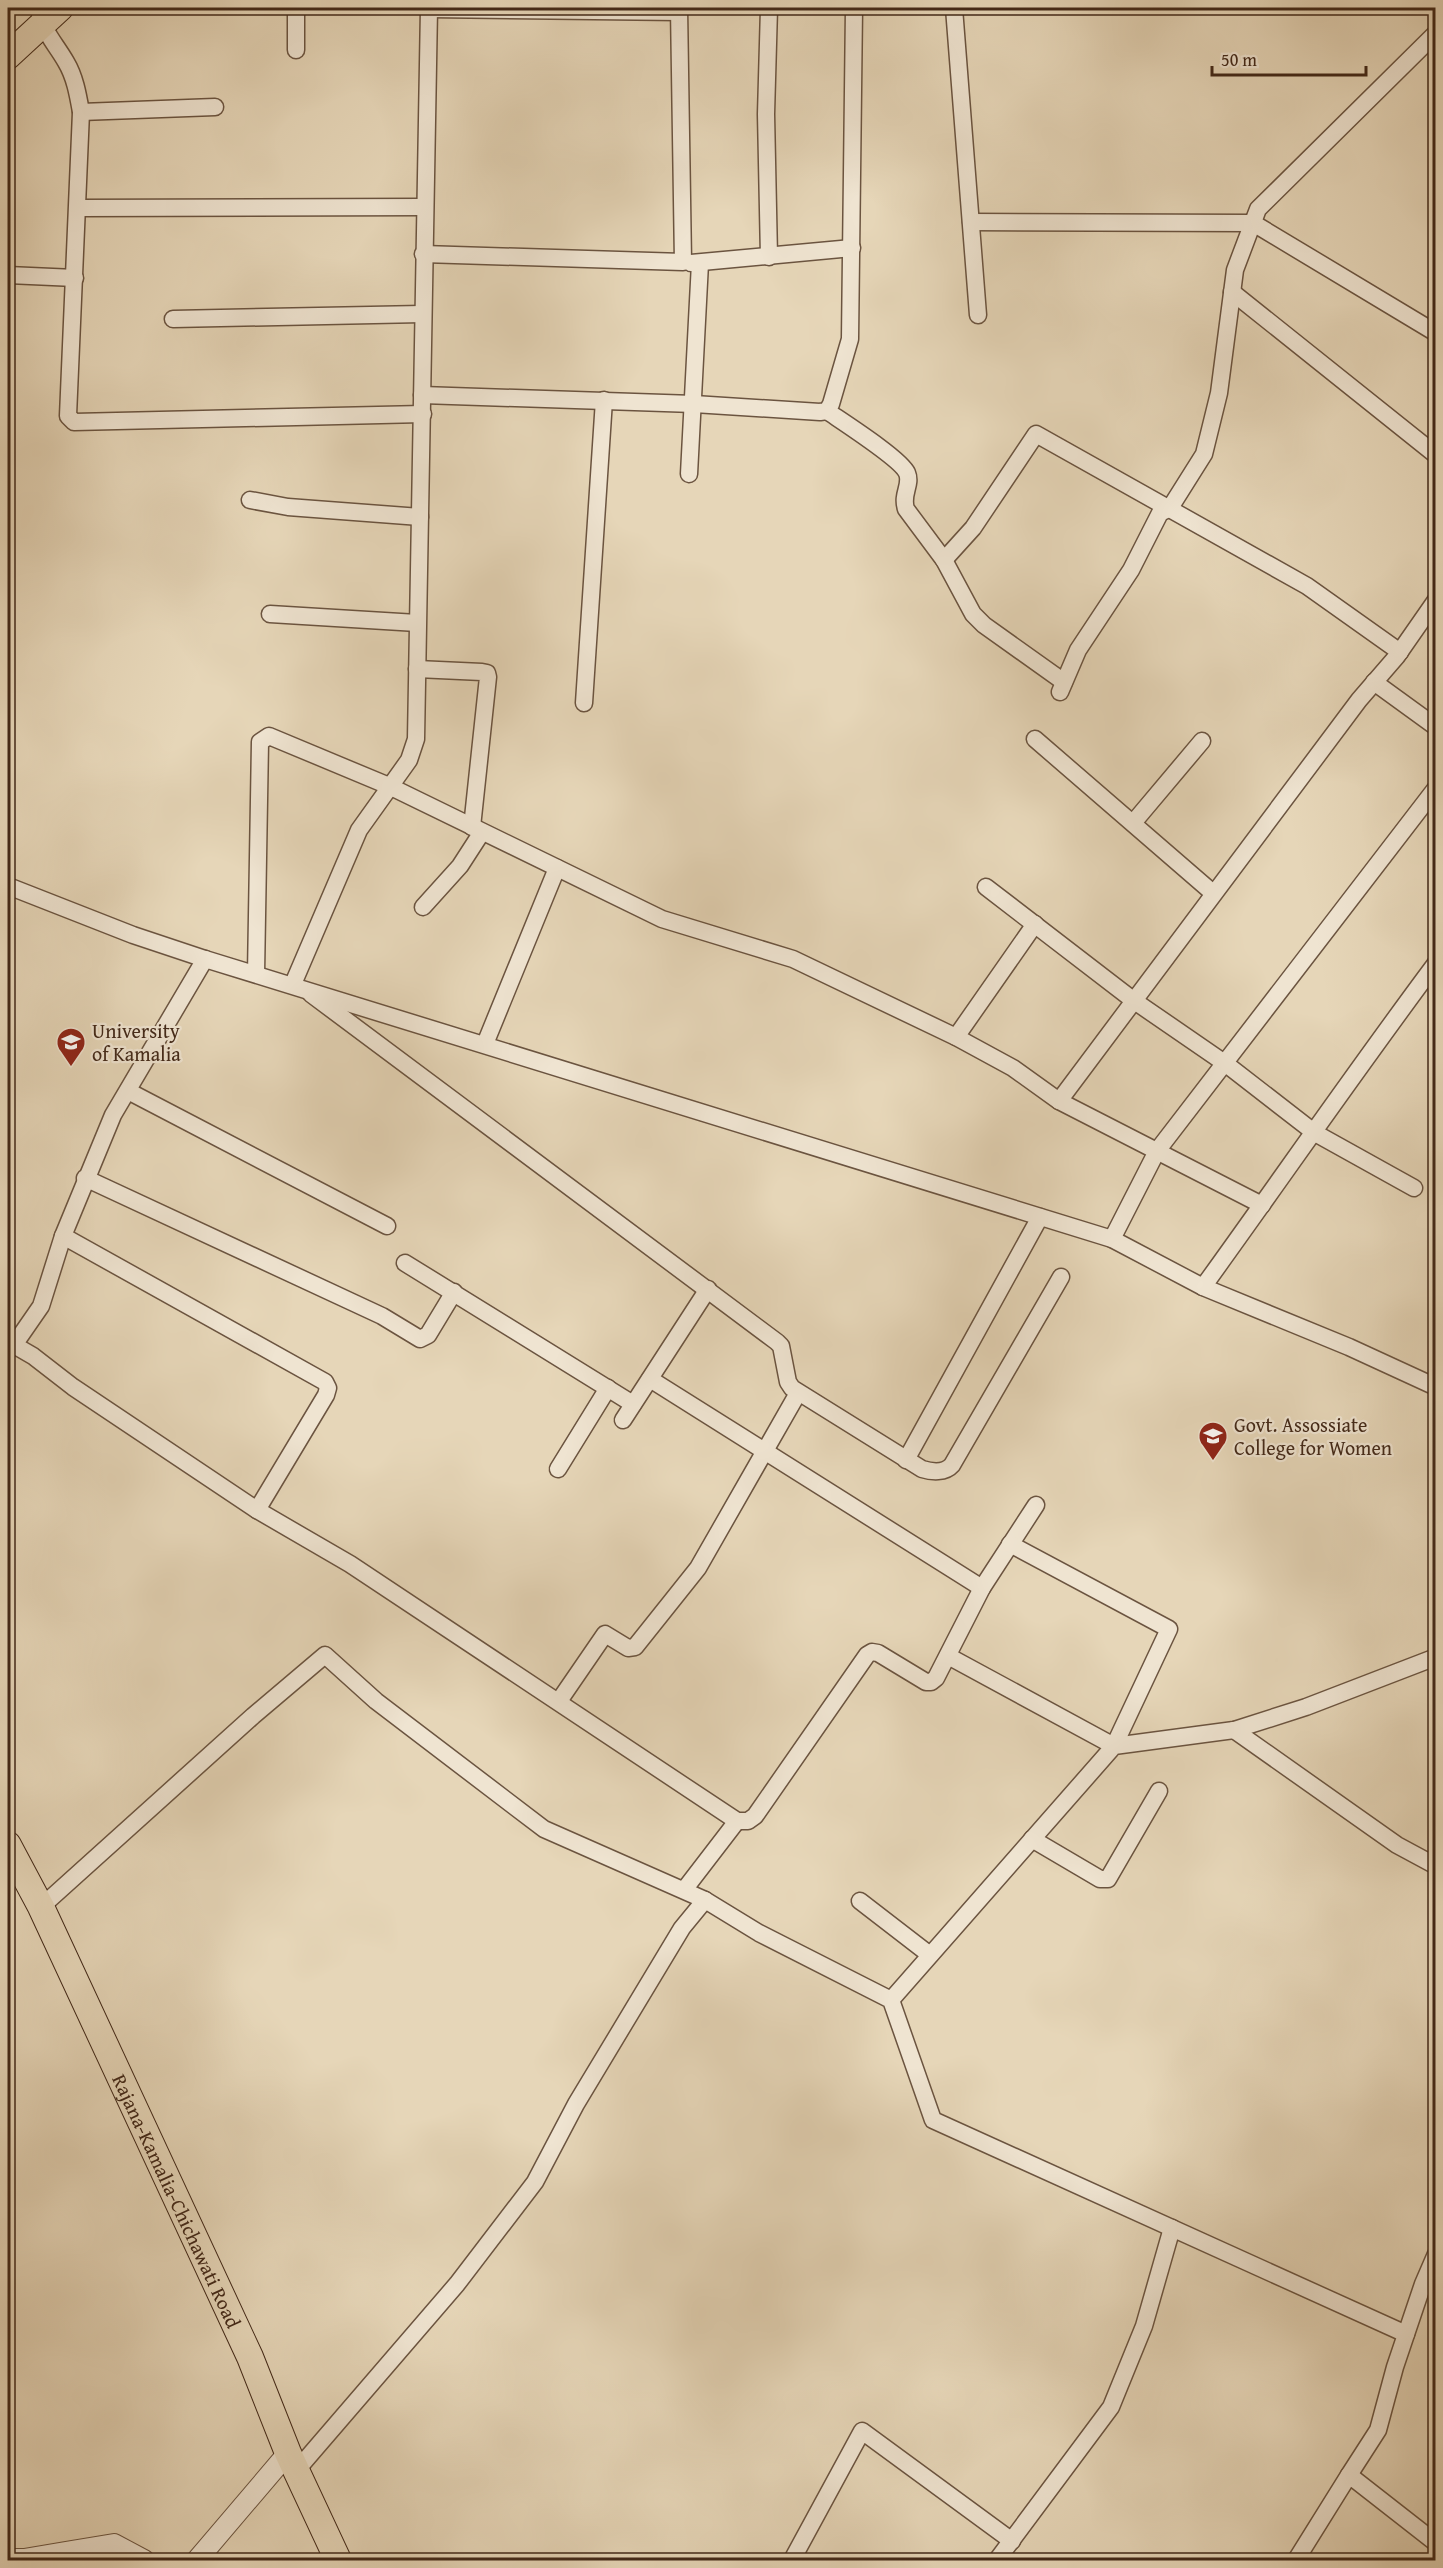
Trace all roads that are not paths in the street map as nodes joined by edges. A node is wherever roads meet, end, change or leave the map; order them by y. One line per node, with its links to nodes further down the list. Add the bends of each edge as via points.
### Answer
1 (60, 8): 9 (main road)
2 (296, 8): 11 (street)
3 (429, 8): 7 (street); 15 (street)
4 (769, 8): 21 (street)
5 (854, 8): 19 (street)
6 (954, 8): 17 (street)
7 (575, 9): 8 (street)
8 (679, 10): 22 (street)
9 (40, 16): 12 (main road); 14 (street, via 74,78)
10 (1436, 33): 18 (street, via 1258,209)
11 (296, 50)
12 (8, 56)
13 (215, 107): 14 (street)
14 (81, 112): 16 (street)
15 (424, 207): 16 (street); 20 (street)
16 (79, 208): 25 (street)
17 (971, 222): 18 (street); 28 (street)
18 (1253, 223): 26 (street, via 1235,270); 30 (street)
19 (852, 248): 21 (street); 34 (street, via 850,339)
20 (423, 254): 22 (street); 27 (street)
21 (769, 257): 23 (street)
22 (683, 262): 23 (street)
23 (700, 263): 33 (street)
24 (8, 275): 25 (street)
25 (75, 278): 35 (street, via 68,416 74,422)
26 (1232, 292): 36 (street); 39 (street, via 1219,393 1204,454)
27 (422, 314): 29 (street); 31 (street)
28 (978, 315)
29 (172, 319)
30 (1436, 333)
31 (422, 395): 32 (street); 35 (street)
32 (604, 400): 33 (street); 48 (street)
33 (694, 404): 34 (street); 37 (street)
34 (827, 411): 41 (street, via 907,471 909,479 903,500 906,509)
35 (423, 414): 40 (street)
36 (1436, 455)
37 (689, 474)
38 (250, 500): 40 (street, via 288,507)
39 (1170, 508): 41 (street, via 1036,434 973,528); 41 (street, via 1160,513 1131,570 1078,650 1062,687 973,614); 45 (street, via 1307,586)
40 (420, 517): 44 (street)
41 (944, 560)
42 (1436, 600): 45 (street)
43 (270, 614): 44 (street)
44 (417, 623): 46 (street)
45 (1400, 652): 47 (street)
46 (417, 669): 52 (street, via 414,746 409,760); 55 (street, via 487,673)
47 (1374, 682): 49 (street); 59 (street)
48 (584, 703)
49 (1436, 727)
50 (1035, 739): 54 (street)
51 (1202, 741): 54 (street)
52 (389, 786): 55 (street); 64 (street, via 269,735 260,741); 65 (street, via 351,848)
53 (1436, 788): 69 (street)
54 (1132, 823): 59 (street)
55 (477, 829): 56 (street); 60 (street, via 460,866)
56 (557, 868): 67 (street, via 662,919 793,959); 68 (street)
57 (8, 886): 62 (street, via 133,935)
58 (986, 887): 61 (street)
59 (1213, 893): 66 (street)
60 (423, 907)
61 (1035, 924): 66 (street); 67 (street)
62 (205, 958): 64 (street); 70 (street)
63 (1436, 963): 72 (street, via 1344,1086)
64 (256, 974): 65 (street)
65 (297, 986): 68 (street); 84 (street)
66 (1133, 1000): 69 (street); 71 (street)
67 (956, 1037): 71 (street, via 1013,1068)
68 (485, 1044): 77 (street)
69 (1226, 1064): 72 (street); 73 (street)
70 (128, 1091): 74 (street); 78 (street)
71 (1059, 1101): 73 (street)
72 (1315, 1133): 75 (street); 76 (street)
73 (1157, 1151): 76 (street); 80 (street)
74 (85, 1178): 79 (street); 85 (street, via 382,1316 420,1339 428,1335)
75 (1414, 1188)
76 (1262, 1205): 83 (street)
77 (1040, 1216): 80 (street); 94 (street)
78 (387, 1226)
79 (63, 1236): 86 (street, via 41,1306); 97 (street, via 325,1382 326,1395)
80 (1112, 1239): 83 (street)
81 (405, 1263): 85 (street)
82 (1061, 1277): 94 (street, via 952,1465 931,1472)
83 (1203, 1287): 88 (street)
84 (708, 1289): 87 (street); 90 (street, via 779,1344 789,1386)
85 (454, 1292): 89 (street)
86 (11, 1347): 97 (street, via 33,1356)
87 (650, 1378): 91 (street); 93 (street)
88 (1436, 1387)
89 (608, 1388): 91 (street); 95 (street)
90 (798, 1393): 93 (street); 94 (street)
91 (633, 1404): 92 (street)
92 (623, 1420)
93 (764, 1452): 99 (street); 102 (street, via 698,1568 635,1647 628,1648 605,1634)
94 (906, 1460)
95 (558, 1469)
96 (1036, 1505): 98 (street)
97 (257, 1510): 102 (street, via 350,1564)
98 (1010, 1544): 99 (street); 104 (street, via 1169,1629)
99 (982, 1588): 100 (street)
100 (948, 1656): 104 (street); 106 (street, via 936,1678 926,1682 878,1653 867,1655 755,1815 748,1821)
101 (1436, 1656): 103 (street, via 1306,1707)
102 (559, 1701): 106 (street)
103 (1234, 1730): 104 (street); 109 (street, via 1397,1845)
104 (1114, 1746): 107 (street)
105 (1159, 1791): 107 (street, via 1108,1879 1100,1879)
106 (737, 1821): 110 (street)
107 (1032, 1839): 114 (street)
108 (8, 1845): 113 (main road, Rajana-Kamalia-Chichawati Road)
109 (1436, 1866)
110 (684, 1890): 111 (street); 113 (street, via 544,1829 375,1701 325,1655)
111 (705, 1900): 115 (street, via 759,1933); 119 (street, via 682,1928 576,2104 535,2182 457,2284)
112 (860, 1902): 114 (street)
113 (41, 1907): 119 (main road, Rajana-Kamalia-Chichawati Road, via 250,2357)
114 (930, 1955): 115 (street)
115 (891, 2000): 116 (street, via 933,2120)
116 (1172, 2228): 118 (street); 121 (street, via 1144,2325 1111,2407)
117 (1436, 2254): 118 (street)
118 (1406, 2334): 120 (street, via 1378,2430)
119 (292, 2462): 125 (street); 126 (main road, Rajana-Kamalia-Chichawati Road)
120 (1349, 2475): 122 (street); 129 (street)
121 (1012, 2541): 127 (street, via 862,2431); 128 (street)
122 (1436, 2543)
123 (8, 2559): 124 (street, via 114,2544)
124 (144, 2560)
125 (197, 2560)
126 (338, 2560)
127 (792, 2560)
128 (997, 2560)
129 (1296, 2560)

